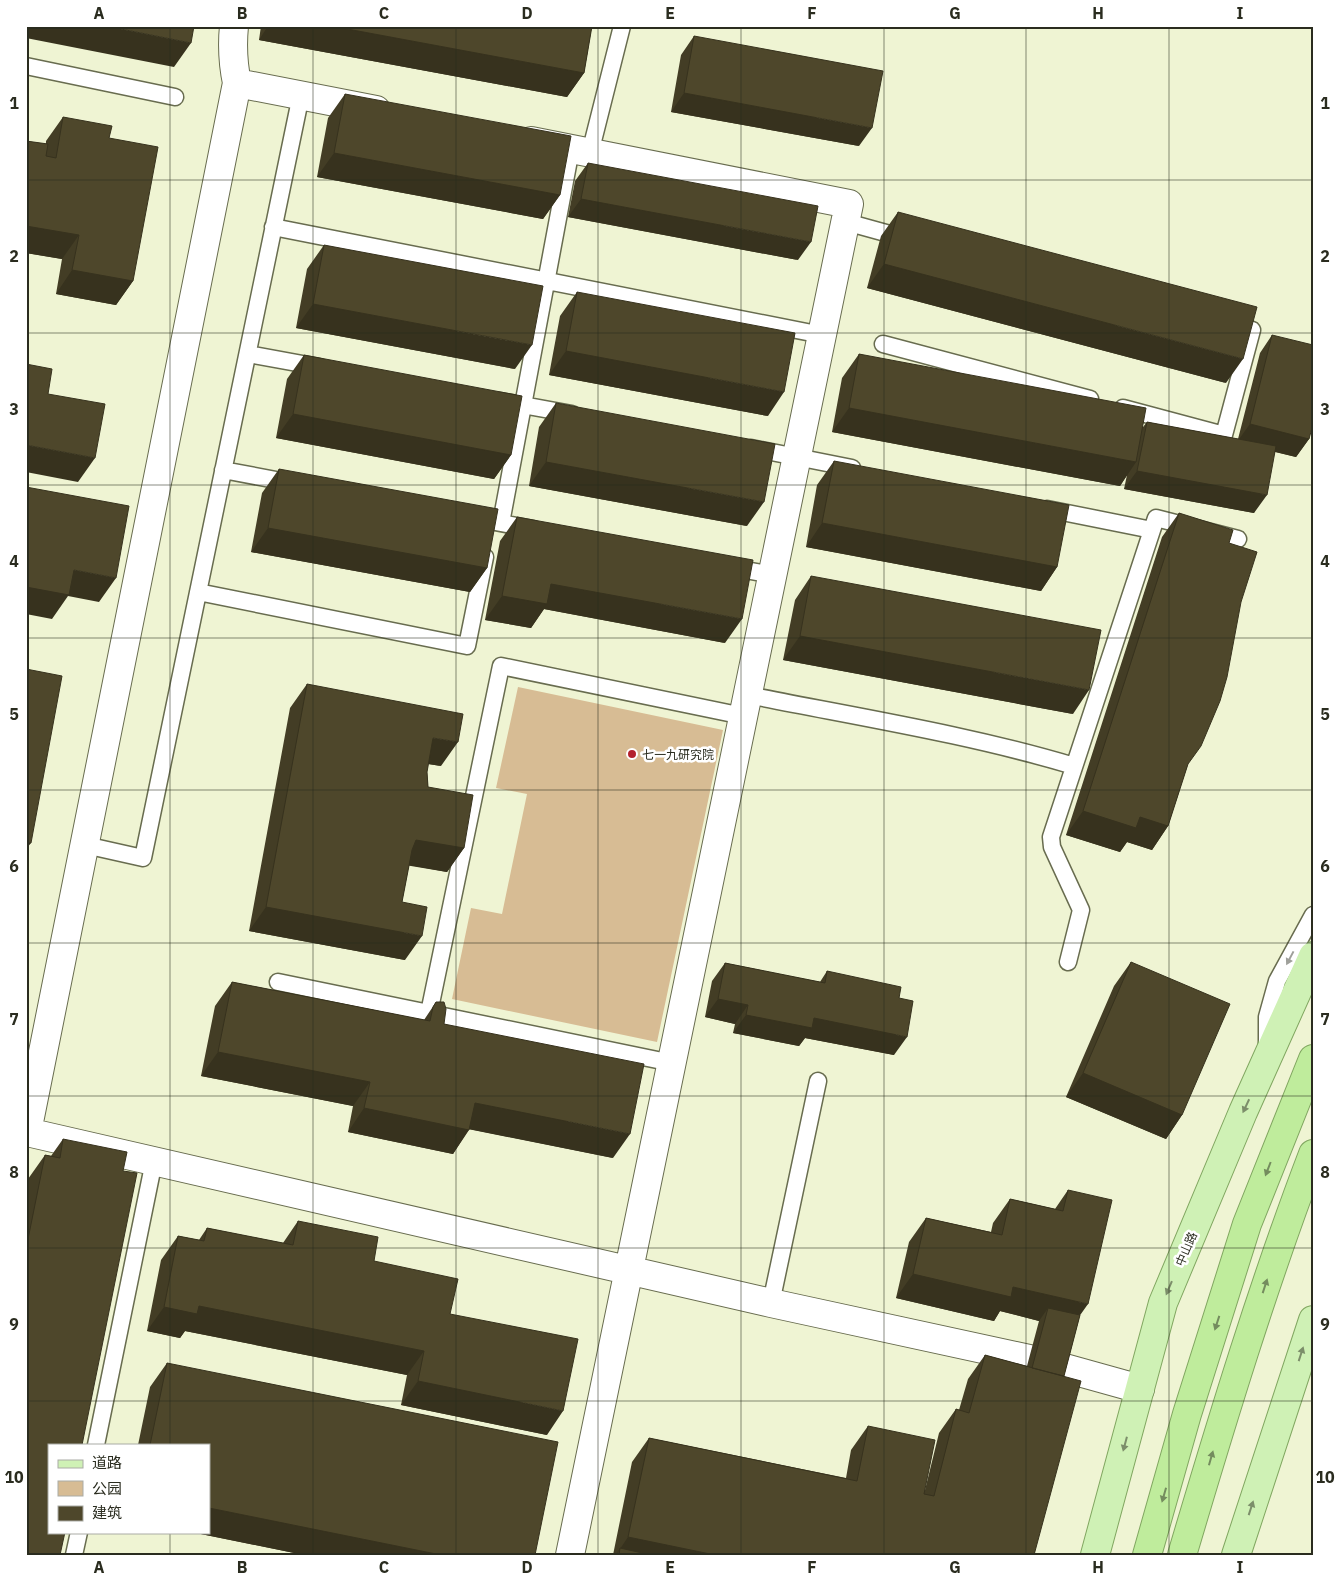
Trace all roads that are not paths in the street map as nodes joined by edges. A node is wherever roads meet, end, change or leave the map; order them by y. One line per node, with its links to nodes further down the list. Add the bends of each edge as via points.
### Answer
1 (234, 26): 4 (street, via 233,64)
2 (622, 26): 9 (lane)
3 (26, 66): 6 (lane)
4 (238, 83): 5 (street); 38 (street)
5 (301, 95): 7 (street); 11 (lane)
6 (175, 97)
7 (397, 115)
8 (504, 136): 9 (street)
9 (581, 151): 10 (street, via 849,204); 13 (lane)
10 (846, 222): 12 (lane); 15 (street)
11 (273, 227): 13 (lane); 17 (lane)
12 (922, 242)
13 (546, 281): 15 (lane); 20 (lane)
14 (1214, 320): 16 (lane, via 1252,330 1224,435)
15 (822, 335): 23 (street)
16 (883, 344)
17 (248, 354): 18 (lane); 24 (lane)
18 (333, 370)
19 (485, 398): 20 (lane)
20 (523, 405): 21 (lane); 29 (lane)
21 (592, 418)
22 (738, 445): 23 (lane)
23 (797, 456): 25 (lane); 34 (street)
24 (224, 470): 26 (lane); 35 (lane)
25 (864, 470)
26 (310, 487)
27 (1027, 504): 30 (lane)
28 (463, 516): 29 (lane)
29 (496, 522): 31 (lane); 35 (lane, via 467,646)
30 (1152, 530): 32 (lane, via 1156,518); 37 (lane)
31 (549, 532)
32 (1238, 539)
33 (714, 564): 34 (lane)
34 (773, 575): 36 (street)
35 (198, 592): 38 (lane, via 143,858)
36 (746, 706): 37 (lane, via 972,740); 44 (lane, via 501,666); 48 (street)
37 (1074, 766): 41 (lane, via 1051,837 1052,847 1081,910)
38 (85, 845): 50 (street)
39 (1313, 915): 47 (lane, one-way to 47, via 1277,982 1267,1017)
40 (1313, 956): 45 (main road, 中山路)
41 (1068, 962)
42 (278, 982): 44 (lane)
43 (1313, 984): 45 (main road)
44 (429, 1013): 48 (lane)
45 (1288, 1014): 47 (main road, 中山路)
46 (1313, 1059): 64 (highway, one-way to 64, via 1247,1224)
47 (1267, 1062): 58 (main road, 中山路, one-way to 58, via 1163,1303)
48 (672, 1063): 53 (street)
49 (818, 1081): 54 (lane)
50 (27, 1134): 52 (street)
51 (1313, 1154): 65 (highway, one-way to 51, via 1274,1259)
52 (154, 1161): 53 (street); 59 (lane)
53 (629, 1269): 54 (street); 62 (street)
54 (771, 1303): 56 (street)
55 (1313, 1320): 66 (main road, one-way to 55)
56 (1029, 1359)
57 (1061, 1368): 58 (street)
58 (1140, 1389): 63 (main road, 中山路, one-way to 63)
59 (96, 1444)
60 (78, 1534): 61 (lane)
61 (74, 1555)
62 (570, 1555)
63 (1096, 1555)
64 (1147, 1555)
65 (1182, 1555)
66 (1236, 1555)

